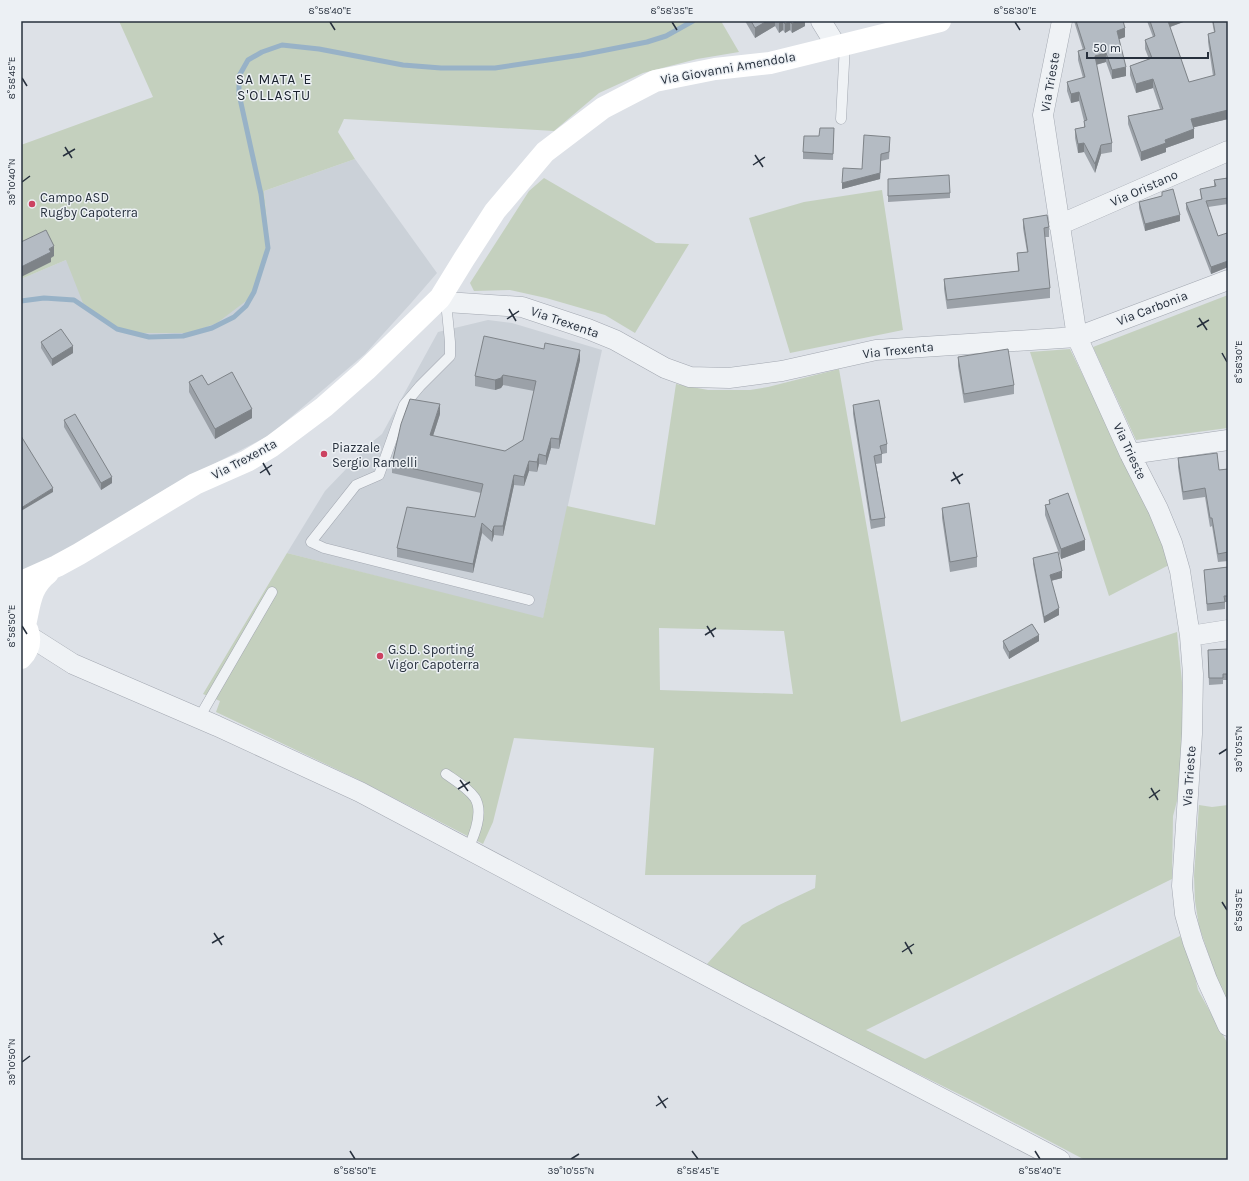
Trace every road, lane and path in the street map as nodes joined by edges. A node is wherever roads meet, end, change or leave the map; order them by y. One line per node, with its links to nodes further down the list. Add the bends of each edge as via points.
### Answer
1 (821, 21): 4 (street)
2 (940, 21): 4 (street, Via Giovanni Amendola)
3 (1062, 21): 7 (street, Via Trieste, via 1043,115)
4 (841, 46): 5 (lane); 9 (street, Via Giovanni Amendola, via 770,63 715,69 655,81 603,108 544,152 496,211 464,258)
5 (841, 119)
6 (1228, 151): 7 (street, Via Oristano)
7 (1059, 225): 10 (street, Via Trieste)
8 (1228, 280): 10 (street, Via Carbonia)
9 (443, 300): 10 (street, Via Trexenta, via 522,307 615,340 665,368 690,377 729,378 782,372 876,350); 13 (street, Via Trexenta, via 324,407 272,446 195,484); 16 (lane, via 450,356 404,405 379,475 356,485 311,542 324,548)
10 (1077, 336): 12 (street, Via Trieste)
11 (1228, 440): 12 (street)
12 (1130, 454): 19 (street, Via Trieste, via 1172,543 1180,571)
13 (57, 566): 14 (street, via 28,579); 17 (street, via 39,580 34,588)
14 (21, 585)
15 (272, 592): 22 (lane)
16 (529, 600)
17 (25, 627): 20 (street, via 30,642); 21 (street)
18 (1228, 630): 19 (street)
19 (1190, 636): 25 (street, Via Trieste, via 1193,674 1192,734 1182,886 1185,914 1193,942)
20 (21, 658): 21 (street, via 39,657)
21 (73, 664): 22 (street)
22 (199, 718): 24 (street, via 360,792)
23 (446, 774): 24 (lane, via 475,799 478,824)
24 (468, 849): 26 (street)
25 (1228, 1026)
26 (1060, 1160)

